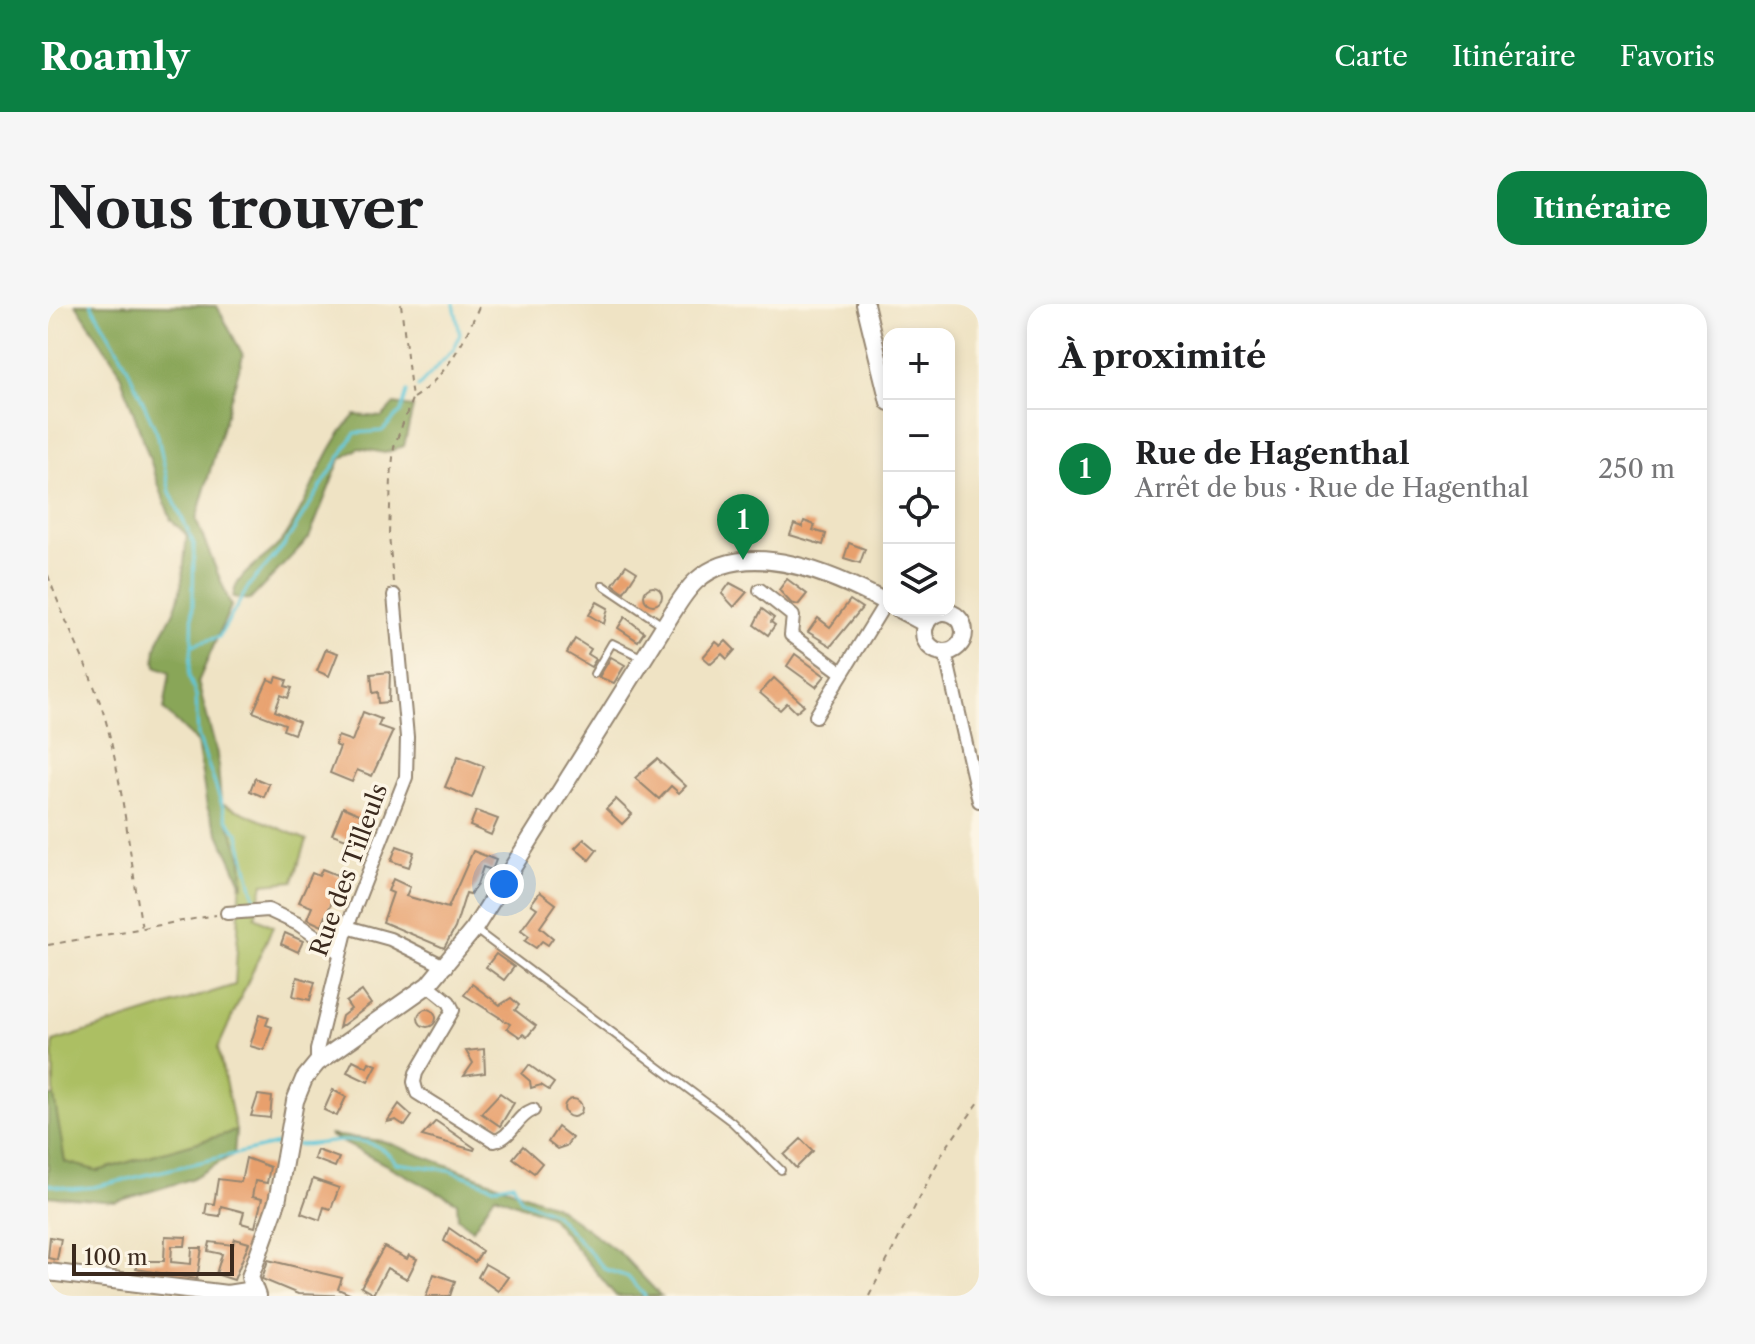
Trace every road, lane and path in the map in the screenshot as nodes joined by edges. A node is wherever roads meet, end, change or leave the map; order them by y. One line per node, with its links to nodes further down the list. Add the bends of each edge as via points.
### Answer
1 (401, 304): 4 (path)
2 (480, 304): 4 (path, via 443,371)
3 (865, 304): 5 (street)
4 (412, 399): 9 (path, via 394,447 391,478)
5 (889, 400)
6 (48, 575): 27 (path, via 60,611 86,658 108,729)
7 (603, 585): 16 (lane)
8 (760, 590): 21 (street, via 793,616 791,635)
9 (394, 595): 26 (street, Rue des Tilleuls, via 407,724 406,777)
10 (883, 601): 16 (street, via 812,567 741,564 696,581)
11 (884, 616): 21 (street)
12 (912, 616): 15 (street)
13 (935, 616): 15 (street)
14 (954, 616): 17 (street, via 961,622)
15 (926, 624): 19 (street, via 928,643)
16 (664, 626): 20 (street)
17 (962, 640): 18 (street); 19 (street)
18 (979, 647)
19 (945, 652): 24 (street)
20 (644, 659): 22 (lane, via 612,643); 28 (street)
21 (841, 672): 23 (street)
22 (594, 674)
23 (816, 716)
24 (979, 801)
25 (227, 913): 27 (path); 30 (street, via 268,910)
26 (347, 927): 30 (street, Rue des Tilleuls); 31 (street, via 390,939)
27 (142, 929): 29 (path)
28 (474, 929): 31 (street); 36 (lane, via 732,1122)
29 (48, 945)
30 (340, 953): 33 (street, Rue des Tilleuls)
31 (446, 967): 32 (street)
32 (428, 985): 33 (street); 35 (street, via 453,1010 416,1073 417,1093 494,1141)
33 (317, 1063): 38 (street, via 295,1101 277,1202 250,1277)
34 (979, 1102): 39 (path, via 943,1152)
35 (533, 1110)
36 (781, 1170)
37 (48, 1272): 38 (street)
38 (255, 1293)
39 (869, 1296)

